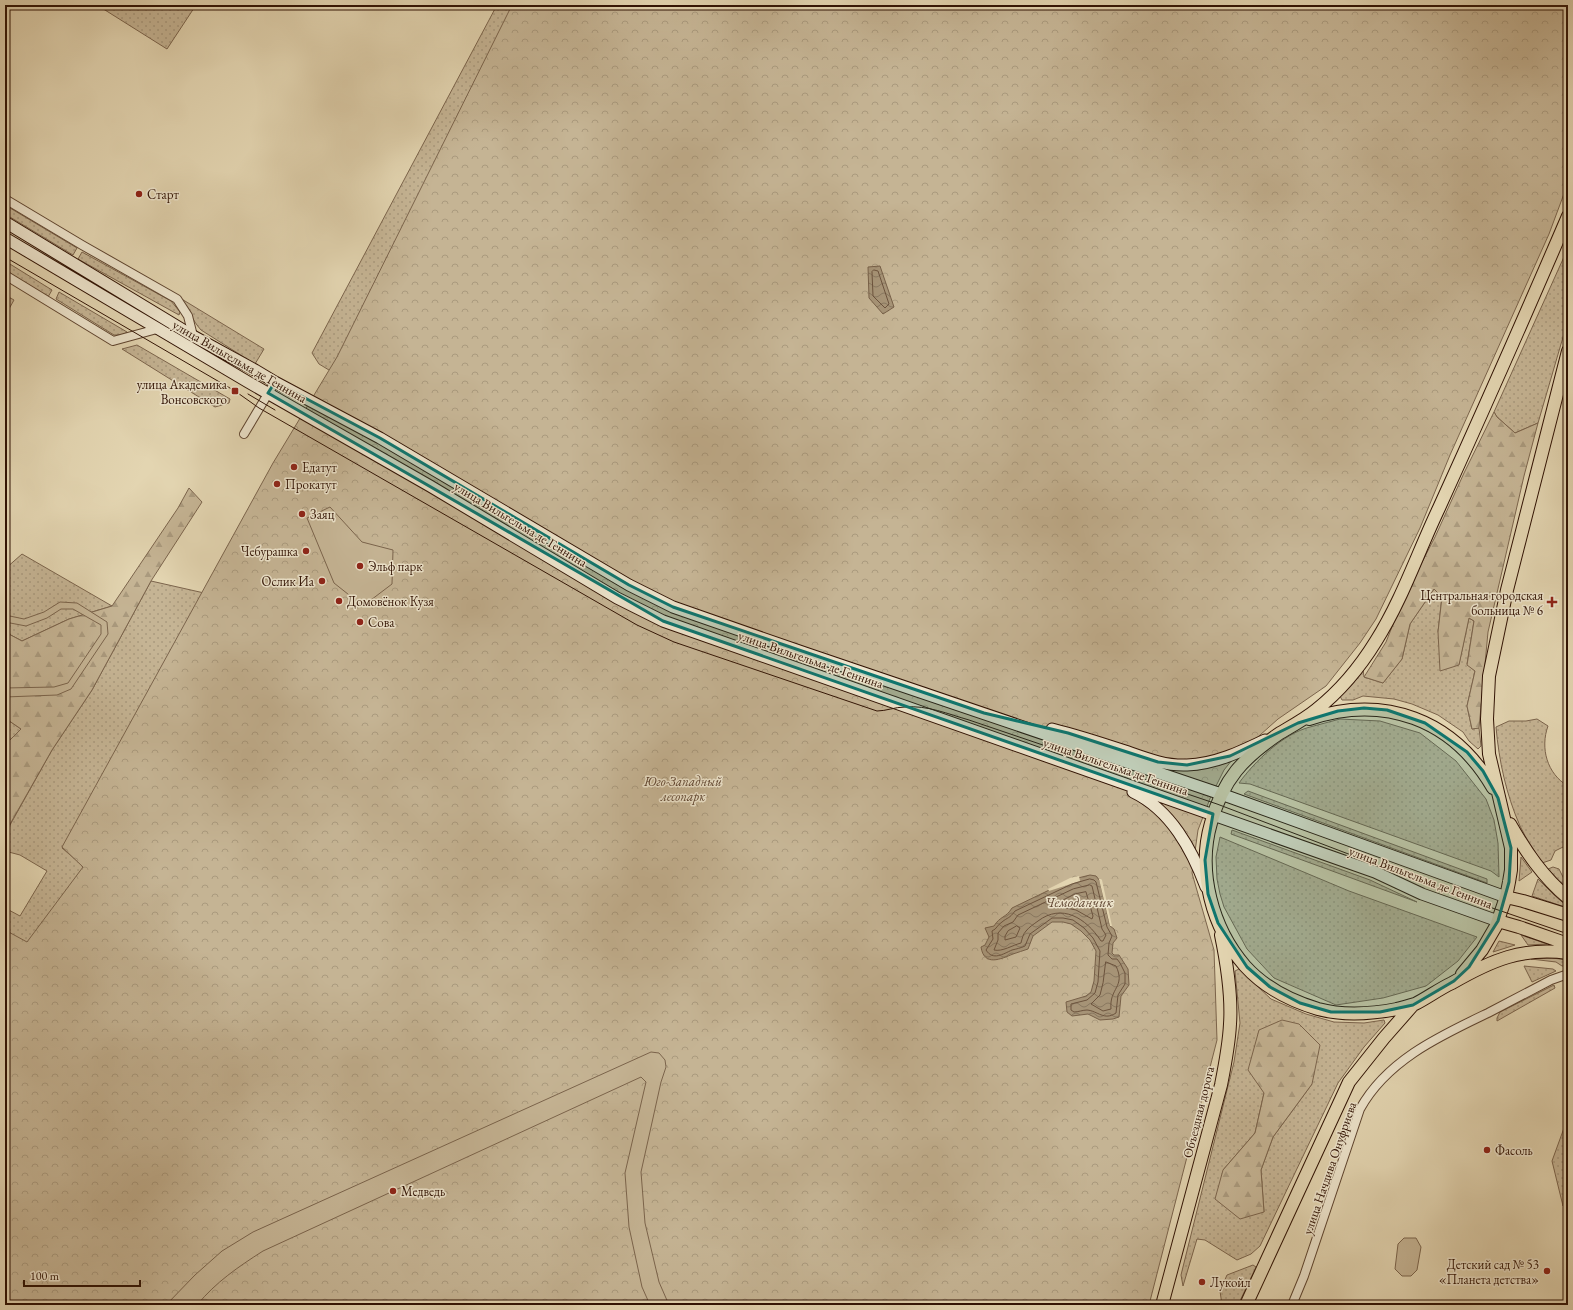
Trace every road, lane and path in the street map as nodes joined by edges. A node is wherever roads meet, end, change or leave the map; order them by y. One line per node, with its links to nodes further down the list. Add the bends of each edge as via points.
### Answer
1 (5, 199): 7 (street, улица Вильгельма де Геннина, via 177,299 188,316)
2 (1568, 216): 13 (main road, via 1498,379 1377,640 1351,676 1317,709)
3 (5, 222): 7 (main road, улица Вильгельма де Геннина)
4 (5, 238): 6 (main road, улица Вильгельма де Геннина)
5 (5, 275): 6 (street, улица Вильгельма де Геннина, via 113,342)
6 (157, 329): 10 (main road, улица Вильгельма де Геннина)
7 (193, 336): 9 (main road, улица Вильгельма де Геннина)
8 (1568, 351): 17 (main road, via 1507,590 1489,676 1489,754)
9 (275, 382): 10 (street); 12 (main road, улица Вильгельма де Геннина, via 380,438 649,596 776,643)
10 (268, 393): 11 (street); 15 (main road, улица Вильгельма де Геннина, via 436,489 617,598 663,621)
11 (244, 434)
12 (984, 713): 14 (main road, via 1068,733 1158,762 1176,765 1197,764 1230,756); 16 (main road, улица Вильгельма де Геннина)
13 (1298, 723): 14 (main road); 17 (main road, via 1338,711 1364,708 1387,710 1408,716 1447,736 1467,752 1483,771)
14 (1282, 732): 16 (main road, via 1244,762)
15 (1104, 778): 18 (main road, улица Вильгельма де Геннина); 20 (main road, via 1141,796 1163,815 1188,846)
16 (1221, 794): 18 (main road); 21 (main road, улица Вильгельма де Геннина)
17 (1498, 798): 19 (main road)
18 (1213, 814): 20 (main road, via 1205,860); 24 (main road, улица Вильгельма де Геннина, via 1375,872 1422,894)
19 (1504, 814): 21 (main road, via 1511,848 1511,870); 22 (main road, via 1524,850)
20 (1208, 894): 25 (main road)
21 (1506, 897): 23 (main road); 24 (main road)
22 (1568, 898)
23 (1568, 915)
24 (1498, 921): 26 (main road); 29 (main road, via 1482,950)
25 (1218, 923): 30 (main road, via 1247,967 1270,987 1300,1003 1331,1012 1363,1014); 31 (main road, Объездная дорога, via 1230,993 1227,1052 1221,1085)
26 (1568, 944)
27 (1568, 953): 29 (main road, via 1519,954 1482,967)
28 (1564, 975): 33 (street, улица Начдива Онуфриева, via 1426,1044 1393,1069 1368,1096 1360,1109)
29 (1454, 981): 30 (main road)
30 (1413, 1005): 32 (main road, via 1349,1082)
31 (1162, 1305)
32 (1246, 1305)
33 (1292, 1305)

